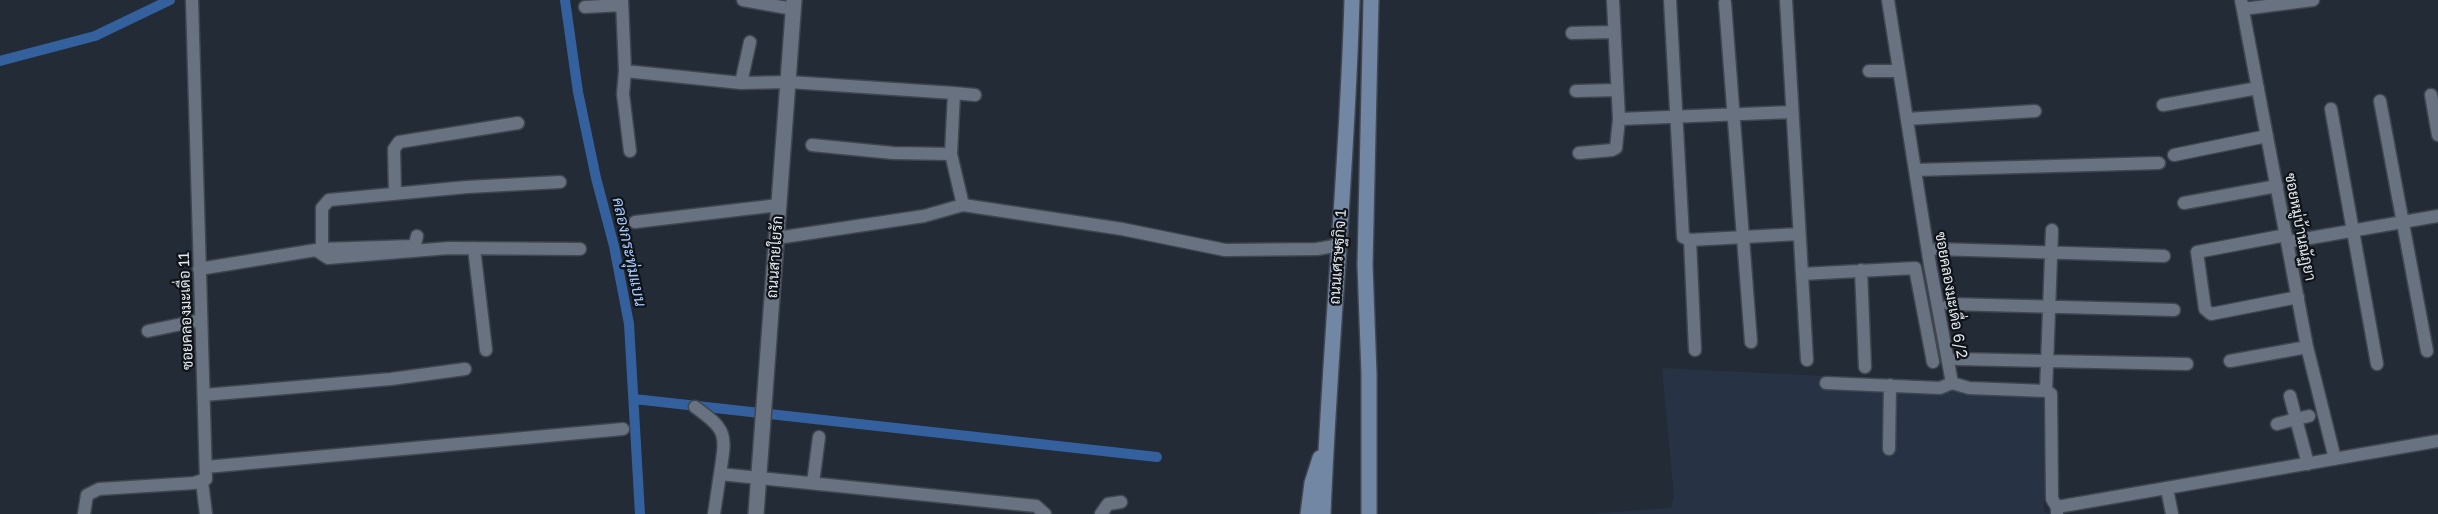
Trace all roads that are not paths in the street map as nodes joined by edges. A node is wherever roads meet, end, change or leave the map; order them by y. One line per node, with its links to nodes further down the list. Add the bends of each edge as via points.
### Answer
1 (744, 0): 12 (street)
2 (1352, 0): 65 (main road, ถนนเศรษฐกิจ 1)
3 (1371, 0): 109 (main road, ถนนเศรษฐกิจ 1, via 1365,265)
4 (1670, 0): 35 (street)
5 (1786, 0): 33 (street)
6 (1888, 0): 20 (street, ซอยคลองมะเดื่อ 6/2)
7 (2313, 0): 13 (street)
8 (193, 1): 72 (street, ซอยคลองมะเดื่อ 11)
9 (1613, 1): 15 (street)
10 (622, 3): 14 (street); 18 (street)
11 (1725, 3): 34 (street)
12 (793, 4): 21 (street, ถนนสายใยรัก)
13 (2242, 4): 23 (street, ซอยหมู่บ้านณัฏยา)
14 (585, 7)
15 (1613, 32): 16 (street); 24 (street)
16 (1572, 33)
17 (750, 42): 22 (street)
18 (625, 70): 22 (street); 42 (street, via 623,94)
19 (1869, 71): 20 (street)
20 (1899, 71): 37 (street, ซอยคลองมะเดื่อ 6/2)
21 (789, 82): 22 (street); 26 (street); 52 (street, ถนนสายใยรัก)
22 (741, 83)
23 (2258, 88): 30 (street); 40 (street, ซอยหมู่บ้านณัฏยา)
24 (1617, 90): 25 (street); 36 (street)
25 (1576, 91)
26 (954, 93): 27 (street); 44 (street)
27 (975, 95)
28 (2431, 95): 39 (street)
29 (2380, 101): 56 (street)
30 (2163, 105)
31 (2331, 109): 58 (street)
32 (2035, 111): 37 (street)
33 (1791, 112): 34 (street); 59 (street)
34 (1734, 115): 35 (street); 62 (street)
35 (1677, 117): 36 (street); 64 (street, via 1683,237)
36 (1618, 119): 43 (street, via 1616,148)
37 (1908, 119): 47 (street, ซอยคลองมะเดื่อ 6/2)
38 (518, 123): 50 (street, via 399,142 394,149)
39 (2438, 135)
40 (2267, 136): 45 (street); 49 (street, ซอยหมู่บ้านณัฏยา)
41 (812, 145): 44 (street)
42 (630, 151)
43 (1579, 153)
44 (951, 154): 53 (street)
45 (2174, 155)
46 (2159, 163): 47 (street)
47 (1915, 170): 96 (street, ซอยคลองมะเดื่อ 6/2)
48 (560, 182): 50 (street)
49 (2277, 186): 51 (street); 63 (street, ซอยหมู่บ้านณัฏยา)
50 (395, 193): 69 (street, via 325,202)
51 (2184, 203)
52 (779, 205): 55 (street); 61 (street, ถนนสายใยรัก)
53 (963, 205): 61 (street, via 924,216); 65 (street, via 1122,228 1225,249 1317,249)
54 (2438, 216): 56 (street)
55 (635, 222)
56 (2403, 222): 58 (street); 85 (street)
57 (2052, 230): 70 (street)
58 (2352, 231): 63 (street); 92 (street)
59 (1799, 234): 62 (street); 74 (street)
60 (417, 236): 69 (street, via 412,246)
61 (777, 238): 114 (street, ถนนสายใยรัก)
62 (1743, 238): 64 (street); 81 (street)
63 (2287, 239): 75 (street, ซอยหมู่บ้านณัฏยา); 75 (street, via 2197,252 2205,309 2211,314)
64 (1690, 240): 84 (street)
65 (1340, 245): 107 (main road, ถนนเศรษฐกิจ 1)
66 (474, 248): 67 (street); 69 (street, via 328,258); 83 (street)
67 (579, 249)
68 (1937, 249): 70 (street)
69 (319, 250): 72 (street)
70 (2051, 253): 71 (street); 77 (street)
71 (2164, 256)
72 (199, 269): 79 (street, ซอยคลองมะเดื่อ 11)
73 (1860, 270): 74 (street); 90 (street, via 1915,268); 93 (street)
74 (1802, 274): 87 (street)
75 (2298, 297): 82 (street, ซอยหมู่บ้านณัฏยา)
76 (1949, 304): 77 (street)
77 (2049, 307): 78 (street); 88 (street)
78 (2174, 310)
79 (201, 320): 80 (street); 99 (street, ซอยคลองมะเดื่อ 11)
80 (148, 331)
81 (1751, 342)
82 (2307, 347): 89 (street); 110 (street, ซอยหมู่บ้านณัฏยา)
83 (486, 350)
84 (1695, 350)
85 (2427, 351)
86 (1957, 359): 88 (street)
87 (1807, 360)
88 (2048, 360): 91 (street); 98 (street)
89 (2230, 361)
90 (1933, 362)
91 (2187, 364)
92 (2377, 364)
93 (1865, 367)
94 (465, 369): 99 (street)
95 (1826, 383): 97 (street)
96 (1952, 383): 97 (street, via 1940,388); 98 (street, via 1969,388)
97 (1890, 385): 108 (street)
98 (2046, 391): 119 (street, via 2053,399 2052,499)
99 (204, 395): 112 (street, ซอยคลองมะเดื่อ 11)
100 (2290, 396): 102 (street)
101 (694, 407): 113 (street, via 721,428 724,445)
102 (2302, 418): 103 (street); 111 (street)
103 (2277, 424)
104 (623, 429): 112 (street)
105 (819, 437): 116 (street)
106 (2438, 441): 110 (street)
107 (1326, 443): 126 (main road, via 1312,483); 127 (main road, ถนนเศรษฐกิจ 1)
108 (1889, 449)
109 (1368, 456): 128 (main road, ถนนเศรษฐกิจ 1); 129 (main road)
110 (2335, 459): 111 (street)
111 (2308, 465): 117 (street)
112 (206, 467): 115 (street, ซอยคลองมะเดื่อ 11, via 206,479)
113 (720, 474): 114 (street); 122 (street)
114 (759, 478): 116 (street); 123 (street, ถนนสายใยรัก)
115 (202, 482): 120 (street, via 99,489 87,495); 121 (street)
116 (813, 483): 124 (street, via 1036,506)
117 (2167, 489): 119 (street); 130 (street)
118 (1121, 502): 125 (street, via 1108,504)
119 (2057, 511)
120 (84, 514)
121 (206, 514)
122 (714, 514)
123 (756, 514)
124 (1045, 514)
125 (1101, 514)
126 (1308, 514)
127 (1323, 514)
128 (1369, 514)
129 (1375, 514)
130 (2172, 514)

